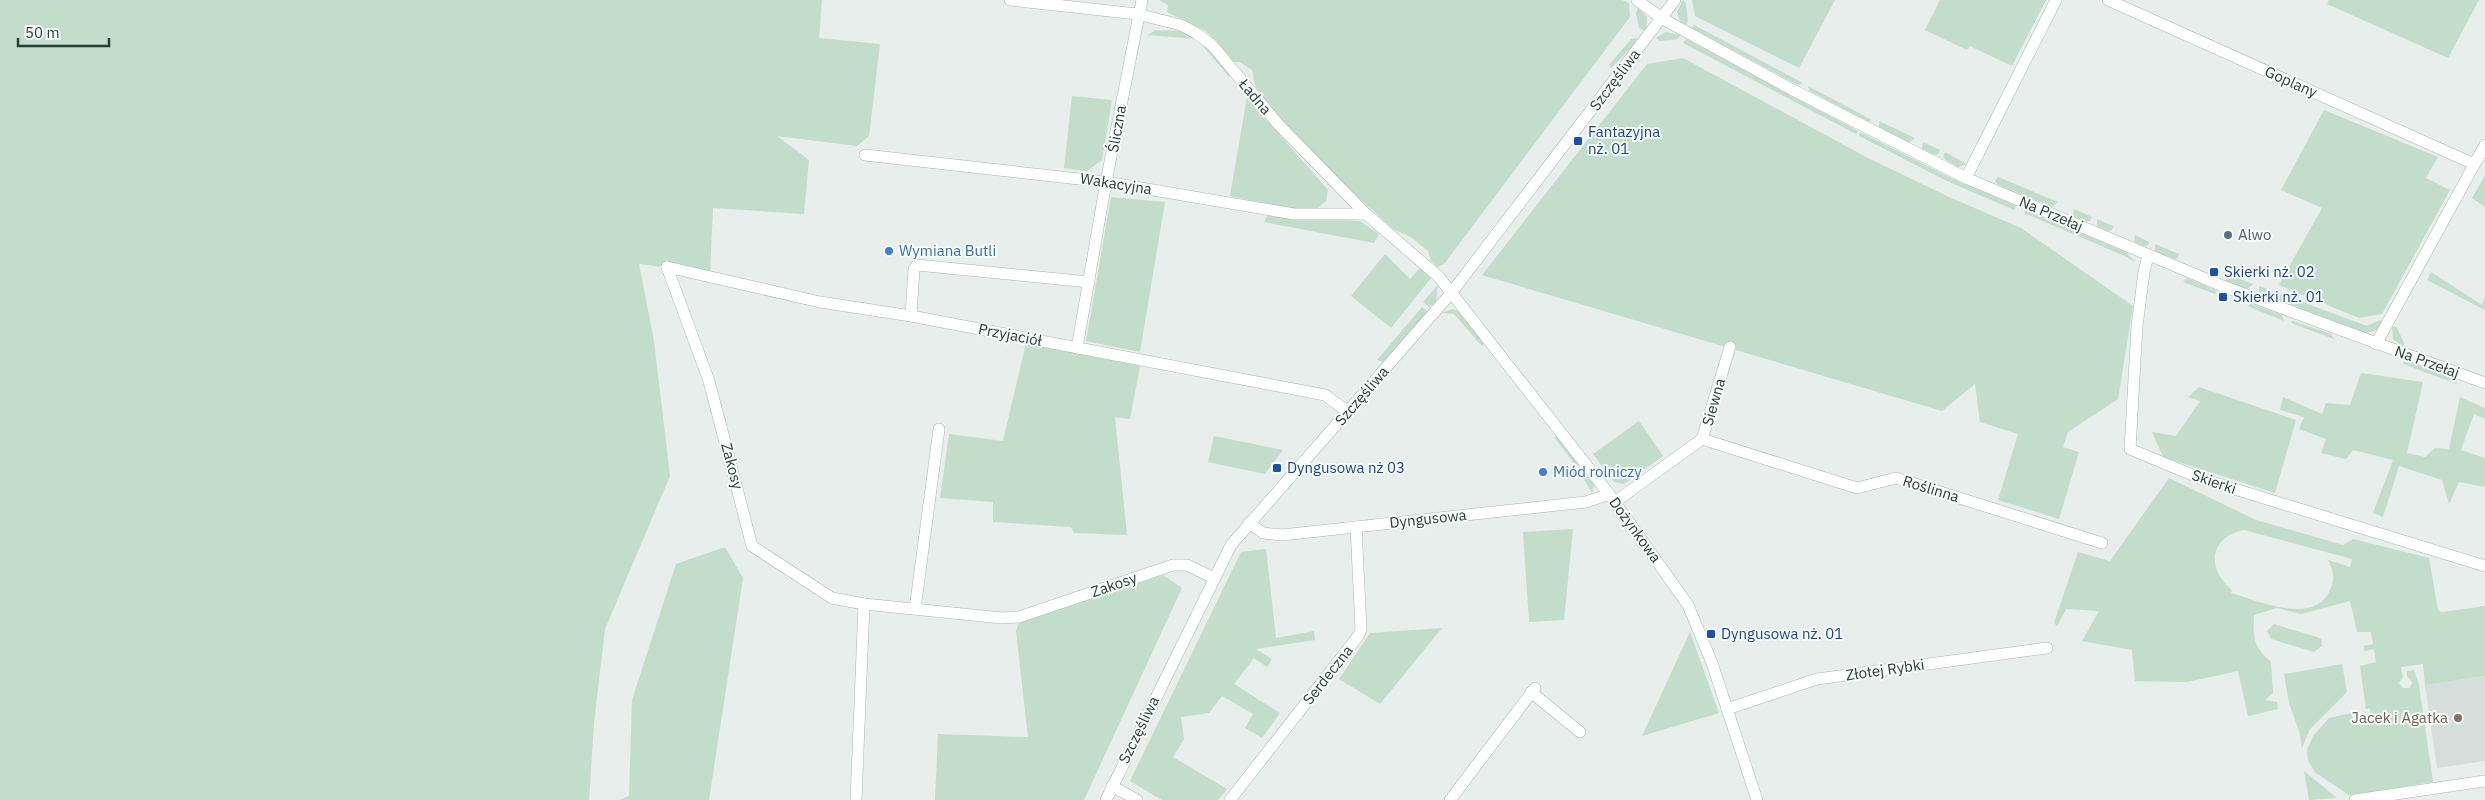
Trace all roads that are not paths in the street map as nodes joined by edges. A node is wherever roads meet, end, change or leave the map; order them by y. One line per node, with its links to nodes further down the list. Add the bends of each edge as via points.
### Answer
1 (1010, 0): 7 (street, Ładna)
2 (1142, 0): 8 (street, Śliczna)
3 (1637, 0): 9 (street, Na Przełaj)
4 (1676, 0): 9 (street, Szczęśliwa)
5 (2056, 0): 13 (street)
6 (2108, 0): 12 (street, Goplany)
7 (1036, 2): 8 (street, Ładna)
8 (1137, 14): 14 (street, Śliczna); 15 (street, Ładna, via 1181,25 1204,37 1279,125)
9 (1662, 19): 13 (street, Na Przełaj); 19 (street, Szczęśliwa)
10 (2485, 146): 12 (street)
11 (865, 155): 14 (street, Wakacyjna)
12 (2474, 164): 21 (street)
13 (1966, 178): 16 (street, Na Przełaj)
14 (1106, 182): 15 (street, Wakacyjna, via 1294,214); 18 (street, Śliczna)
15 (1366, 214): 19 (street, Ładna, via 1423,261)
16 (2148, 255): 21 (street, Na Przełaj); 32 (street, Skierki, via 2138,326 2130,449 2202,479)
17 (667, 267): 20 (street, Przyjaciół, via 820,302); 34 (street, Zakosy, via 709,381 752,546 832,598)
18 (1089, 282): 20 (street, via 917,265 914,269); 23 (street, Śliczna)
19 (1452, 292): 25 (street, Szczęśliwa); 28 (street, Dożynkowa)
20 (911, 316): 23 (street, Przyjaciół)
21 (2376, 344): 24 (street, Na Przełaj)
22 (1730, 347): 27 (street, Siewna)
23 (1077, 348): 25 (street, Przyjaciół, via 1325,395)
24 (2485, 383)
25 (1348, 412): 29 (street, Szczęśliwa)
26 (939, 430): 35 (street)
27 (1702, 439): 28 (street, Siewna); 31 (street, Roślinna, via 1857,488 1896,478)
28 (1612, 498): 30 (street, Dyngusowa); 37 (street, Dożynkowa, via 1691,610)
29 (1249, 523): 30 (street, Dyngusowa, via 1264,533 1278,535); 33 (street, Szczęśliwa, via 1231,545)
30 (1356, 527): 44 (street, Serdeczna, via 1359,635)
31 (2102, 544)
32 (2485, 566)
33 (1214, 578): 35 (street, Zakosy, via 1187,565 1173,565 1018,617); 40 (street, Szczęśliwa)
34 (864, 604): 35 (street, Zakosy); 41 (street)
35 (915, 609)
36 (2047, 648): 37 (street, Złotej Rybki, via 1817,679)
37 (1727, 709): 46 (street, Dożynkowa)
38 (1580, 732): 45 (street, via 1533,690)
39 (2485, 781): 47 (street)
40 (1112, 786): 42 (street, Szczęśliwa); 43 (street)
41 (856, 800)
42 (1106, 800)
43 (1136, 800)
44 (1230, 800)
45 (1450, 800)
46 (1758, 800)
47 (2355, 800)

